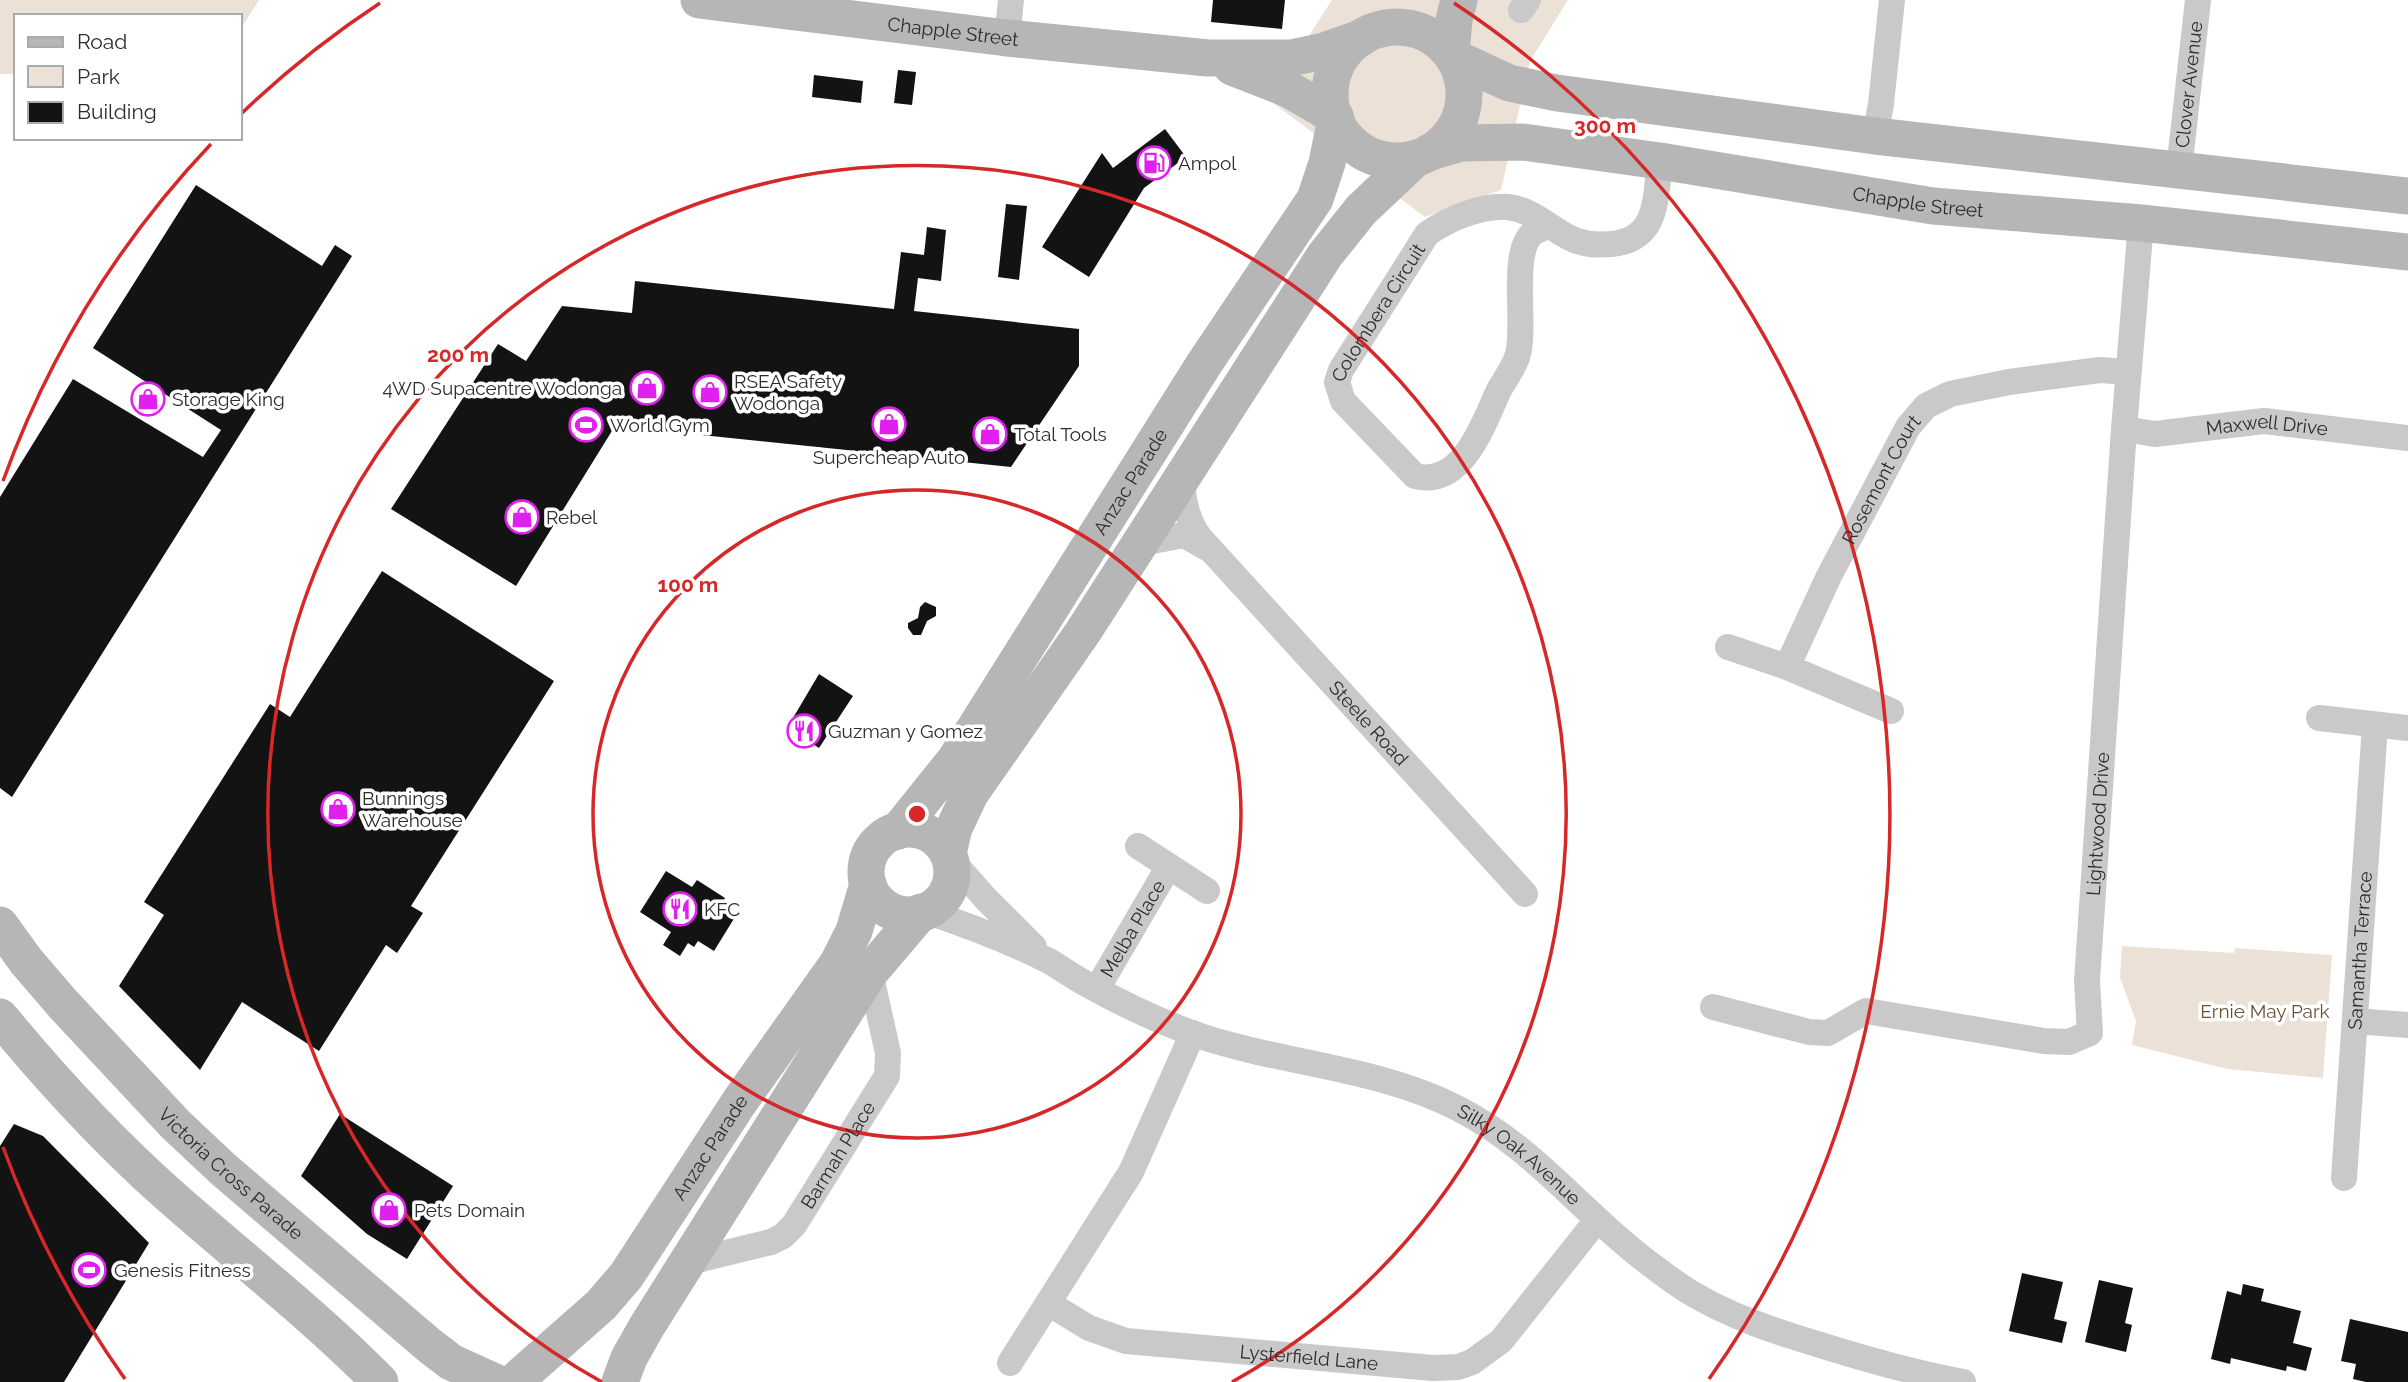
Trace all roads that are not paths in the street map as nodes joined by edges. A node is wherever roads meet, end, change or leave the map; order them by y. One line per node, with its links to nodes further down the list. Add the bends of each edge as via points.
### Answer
1 (699, 0): 8 (main road, Chapple Street)
2 (1011, 0): 8 (street)
3 (1407, 0): 7 (main road)
4 (1459, 0): 9 (main road)
5 (1892, 0): 12 (street)
6 (2198, 0): 15 (street, Clover Avenue)
7 (1367, 35): 9 (main road, via 1398,27 1418,31 1434,38); 10 (main road, Chapple Street, via 1291,58); 11 (main road, via 1343,54 1333,70 1330,96)
8 (1007, 38): 10 (main road, Chapple Street)
9 (1452, 55): 12 (main road, via 1509,83 1557,93); 13 (main road, via 1462,86 1460,111 1446,140)
10 (1208, 58): 11 (main road, Chapple Street, via 1288,89)
11 (1335, 117): 13 (main road, via 1348,138 1372,156 1390,161); 32 (main road, Anzac Parade, via 1324,175 1307,213 1229,323 955,760)
12 (1875, 136): 15 (main road)
13 (1422, 155): 14 (main road, Chapple Street, via 1461,143 1506,141); 23 (main road, via 1361,209 1331,246)
14 (1660, 161): 17 (main road, Chapple Street, via 1933,206); 18 (street, Colombera Circuit, via 1655,201 1647,226 1637,237 1622,243 1585,244)
15 (2179, 170): 16 (main road)
16 (2408, 196)
17 (2141, 223): 19 (main road, Chapple Street); 20 (street, Lightwood Drive)
18 (1548, 226): 18 (street, Colombera Circuit, via 1527,211 1494,208 1442,223 1415,251 1341,370 1337,382 1343,401 1415,476 1443,474 1472,447 1518,356 1520,264 1526,245 1531,234)
19 (2408, 252)
20 (2128, 372): 21 (street, Lightwood Drive); 27 (street, Rosemont Court, via 2100,370 1977,387 1926,406 1908,427)
21 (2124, 429): 22 (street, Maxwell Drive, via 2155,434 2264,421); 45 (street, Lightwood Drive, via 2087,981 2090,1033 2068,1042 2044,1041 1866,1011 1828,1033 1809,1032)
22 (2408, 438)
23 (1182, 479): 24 (main road); 25 (street, Steele Road, via 1191,523)
24 (1142, 543): 25 (street, Steele Road, via 1184,535); 34 (main road, via 970,794 954,828)
25 (1211, 551): 38 (street, Steele Road)
26 (1727, 647): 27 (street)
27 (1787, 667): 28 (street)
28 (1891, 711)
29 (2319, 719): 30 (street)
30 (2375, 725): 31 (street); 46 (street, Samantha Terrace)
31 (2408, 728)
32 (898, 831): 34 (main road, via 927,833); 36 (main road, via 872,850 866,868)
33 (1138, 846): 35 (street, Melba Place)
34 (949, 855): 39 (main road, via 948,890 941,901); 41 (street, Silky Oak Avenue)
35 (1169, 866): 37 (street, Melba Place); 43 (street, Melba Place)
36 (868, 884): 39 (main road, via 875,899 889,911); 61 (main road, Anzac Parade, via 838,963 740,1101 626,1276 593,1313)
37 (1207, 891)
38 (1525, 894)
39 (923, 912): 41 (street, Silky Oak Avenue, via 992,935); 42 (main road, Anzac Parade)
40 (0, 925): 44 (main road, Victoria Cross Parade)
41 (1051, 963): 43 (street, Silky Oak Avenue)
42 (870, 971): 55 (main road, Anzac Parade); 55 (street, Barmah Place, via 888,1053 887,1076 794,1225 771,1242)
43 (1097, 989): 49 (street, Silky Oak Avenue)
44 (62, 1004): 48 (main road); 50 (main road, Victoria Cross Parade)
45 (1713, 1007)
46 (2355, 1021): 47 (street); 51 (street, Samantha Terrace)
47 (2408, 1025)
48 (9, 1028): 54 (main road, via 111,1140)
49 (1192, 1033): 53 (street, Silky Oak Avenue, via 1381,1079 1454,1107 1536,1160); 57 (street, via 1131,1172)
50 (224, 1170): 52 (main road, Victoria Cross Parade); 54 (main road, via 236,1213)
51 (2344, 1178)
52 (268, 1207): 56 (main road, via 270,1255); 60 (main road, Victoria Cross Parade, via 430,1346 462,1368)
53 (1597, 1220): 57 (street, Lysterfield Lane, via 1500,1341 1458,1367 1126,1341 1089,1328); 63 (street, Silky Oak Avenue, via 1692,1294 1730,1314 1839,1351)
54 (236, 1252): 56 (main road)
55 (685, 1263): 62 (main road, Anzac Parade, via 637,1343)
56 (289, 1299): 59 (main road)
57 (1048, 1303): 58 (street)
58 (1010, 1363)
59 (380, 1382)
60 (495, 1382)
61 (514, 1382)
62 (620, 1382)
63 (1963, 1382)

